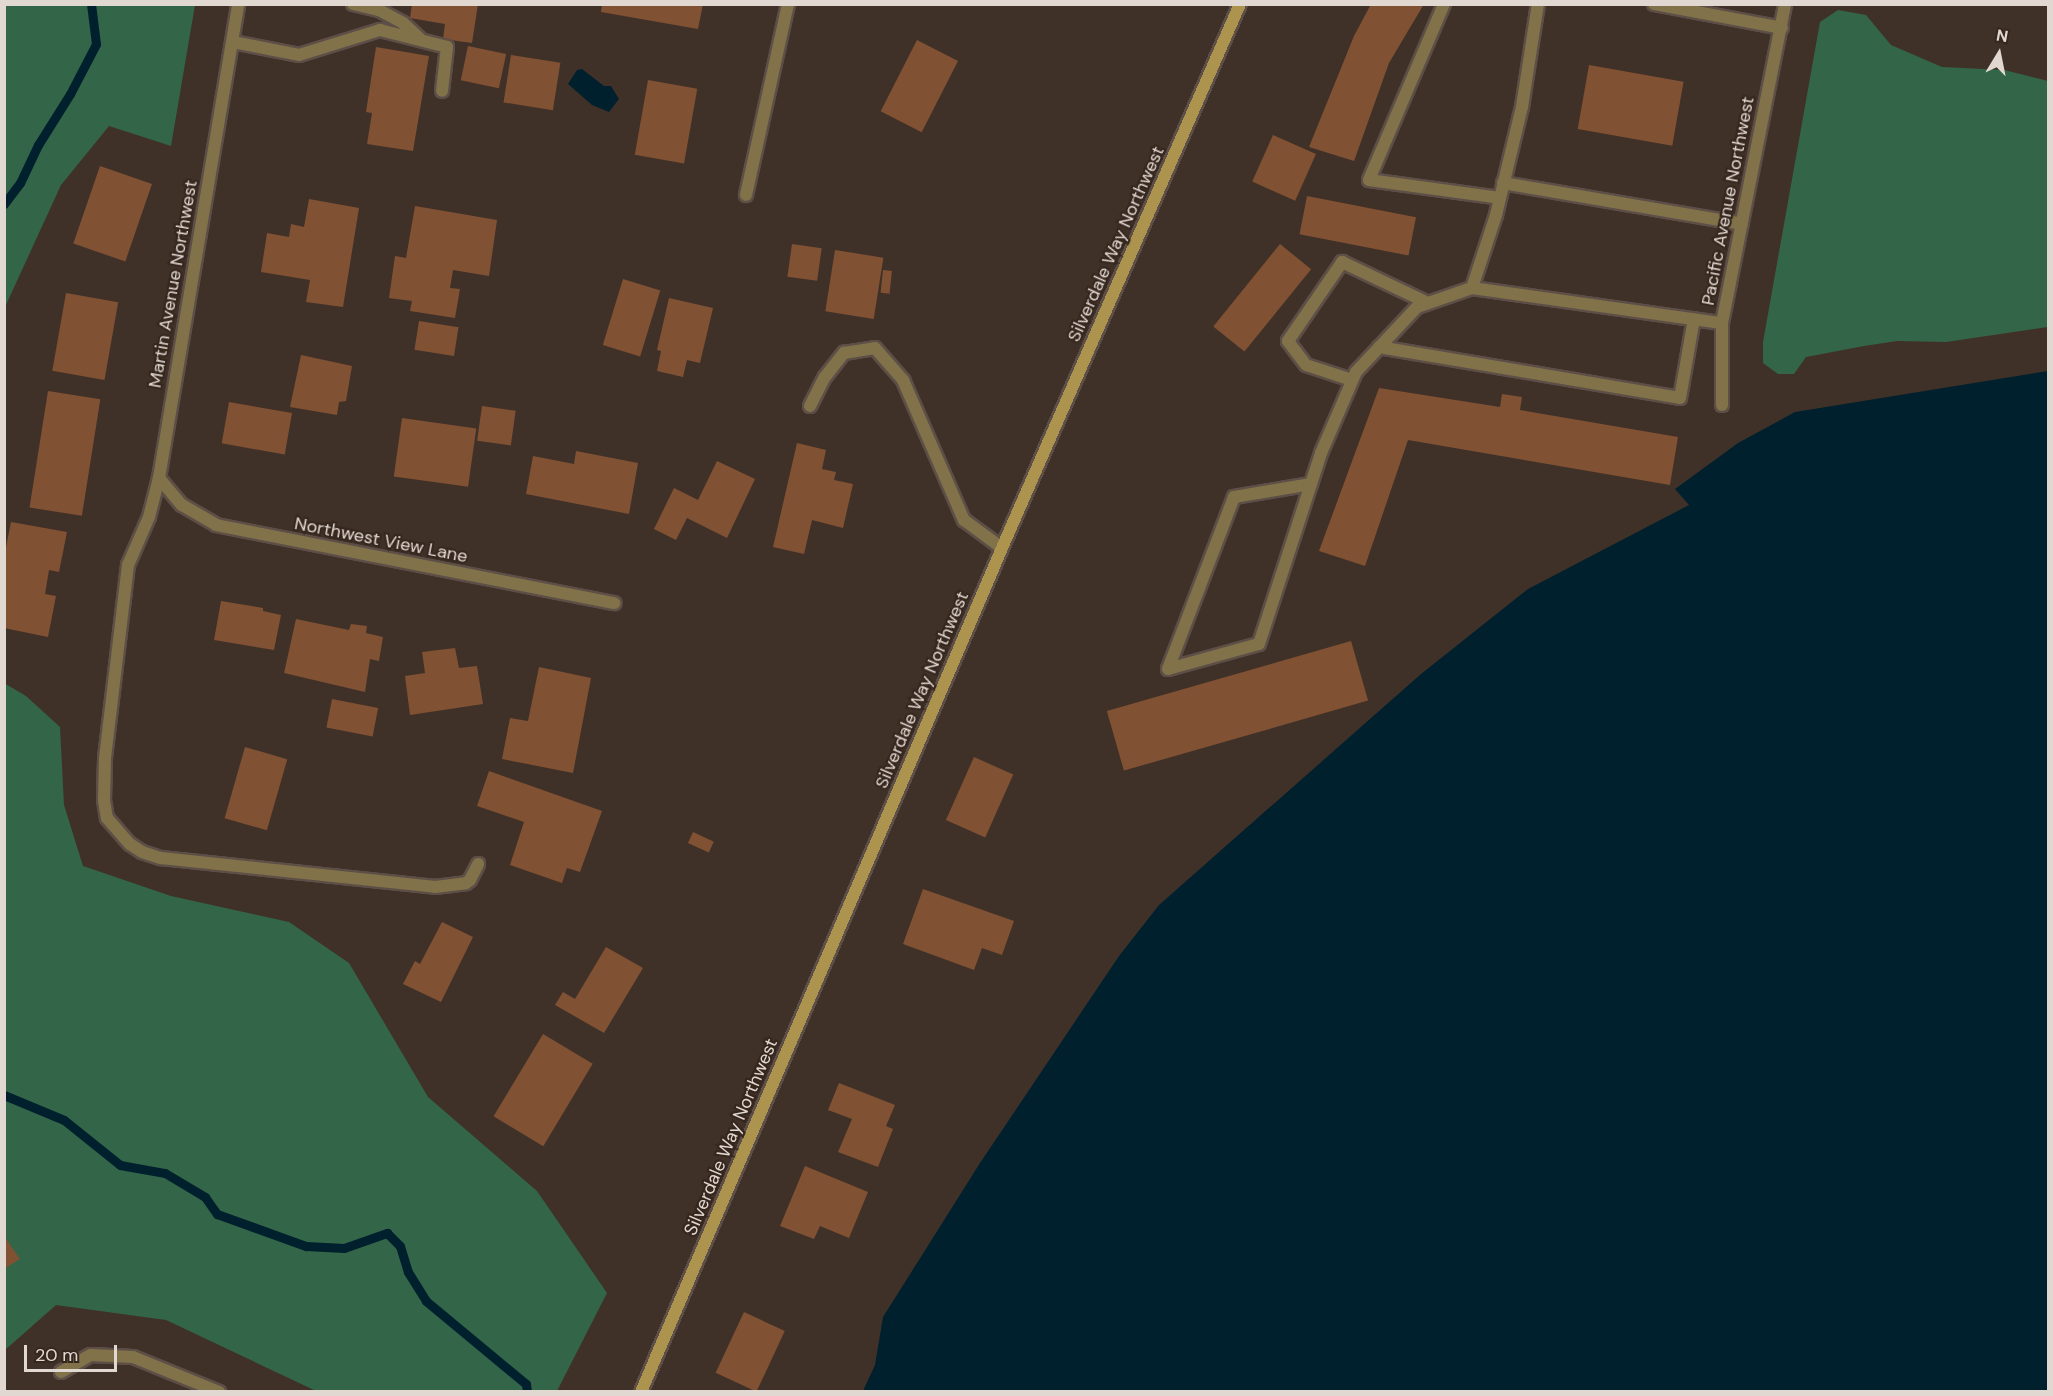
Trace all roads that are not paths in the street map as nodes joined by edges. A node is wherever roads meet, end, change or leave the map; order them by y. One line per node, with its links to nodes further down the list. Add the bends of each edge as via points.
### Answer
1 (238, 4): 11 (street, Martin Avenue Northwest)
2 (353, 4): 10 (street, via 379,10 403,23)
3 (788, 4): 14 (street)
4 (1240, 4): 27 (main road, Silverdale Way Northwest)
5 (1444, 4): 15 (street, via 1369,180)
6 (1538, 4): 13 (street, via 1522,107)
7 (1654, 4): 9 (street)
8 (1785, 4): 9 (street, Pacific Avenue Northwest)
9 (1782, 28): 16 (street, Pacific Avenue Northwest)
10 (422, 41): 11 (street, via 380,30 299,55); 12 (street, via 447,47)
11 (233, 42): 25 (street, Martin Avenue Northwest)
12 (442, 91)
13 (1503, 183): 15 (street); 16 (street)
14 (746, 195)
15 (1500, 198): 17 (street)
16 (1742, 224): 20 (street, Pacific Avenue Northwest)
17 (1472, 288): 18 (street); 19 (street)
18 (1428, 303): 21 (street, via 1418,307); 22 (street, via 1342,262 1288,341 1306,365)
19 (1694, 320): 20 (street); 21 (street, via 1680,398)
20 (1722, 323): 23 (street, Pacific Avenue Northwest)
21 (1379, 347): 22 (street)
22 (1352, 380): 26 (street)
23 (1722, 405)
24 (810, 406): 27 (street, via 825,377 844,354 875,348 903,380 964,520)
25 (159, 478): 28 (street, Northwest View Lane, via 182,505 216,525); 29 (street, Martin Avenue Northwest, via 149,517 128,565 105,759 107,818 130,844 161,858 435,887 466,883)
26 (1311, 484): 26 (street, via 1233,497 1167,669 1259,644)
27 (1002, 548): 32 (main road, Silverdale Way Northwest)
28 (614, 603)
29 (478, 864)
30 (61, 1372): 31 (street, via 91,1355 133,1357)
31 (219, 1392)
32 (641, 1392)

